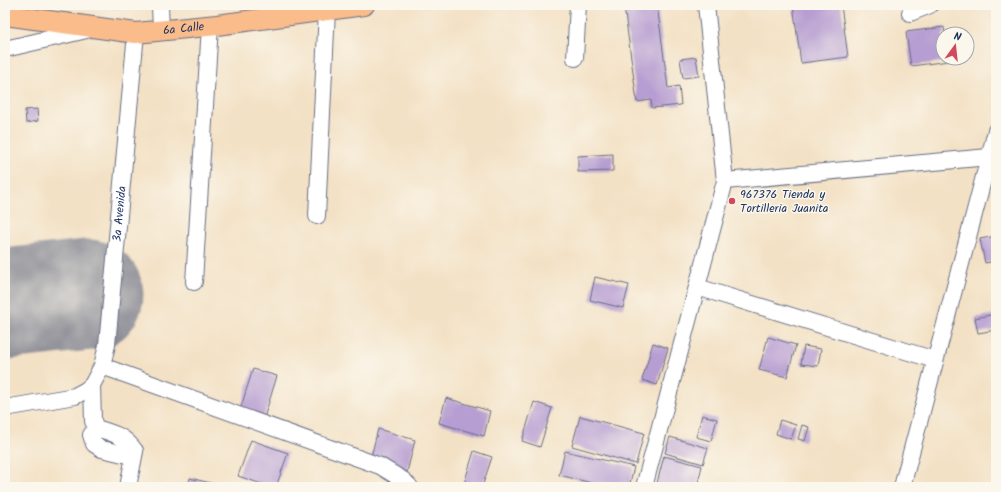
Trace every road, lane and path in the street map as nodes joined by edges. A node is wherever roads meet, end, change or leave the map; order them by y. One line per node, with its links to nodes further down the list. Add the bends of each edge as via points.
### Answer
1 (160, 5): 12 (street)
2 (364, 5): 7 (main road, 6a Calle)
3 (578, 5): 15 (street)
4 (706, 5): 18 (street)
5 (930, 5): 8 (street)
6 (290, 10): 7 (main road, 6a Calle); 10 (main road, 6a Calle)
7 (327, 10): 19 (street)
8 (910, 13)
9 (5, 15): 11 (main road)
10 (210, 26): 12 (main road, 6a Calle); 20 (street)
11 (100, 27): 13 (main road, 6a Calle); 14 (street, 6a Calle)
12 (161, 30): 13 (main road, 6a Calle)
13 (136, 32): 23 (street, 3a Avenida, via 107,345)
14 (5, 49)
15 (575, 58)
16 (996, 131): 17 (street)
17 (989, 156): 18 (street); 22 (street)
18 (725, 181): 21 (street)
19 (317, 216)
20 (194, 282)
21 (697, 287): 22 (street); 28 (street)
22 (935, 360): 29 (street)
23 (102, 366): 24 (street, 3a Avenida); 27 (street, via 380,466)
24 (89, 387): 25 (street, via 75,396); 26 (street, via 96,428 119,436 129,443 135,452)
25 (5, 408)
26 (128, 487)
27 (410, 487)
28 (644, 487)
29 (902, 487)

